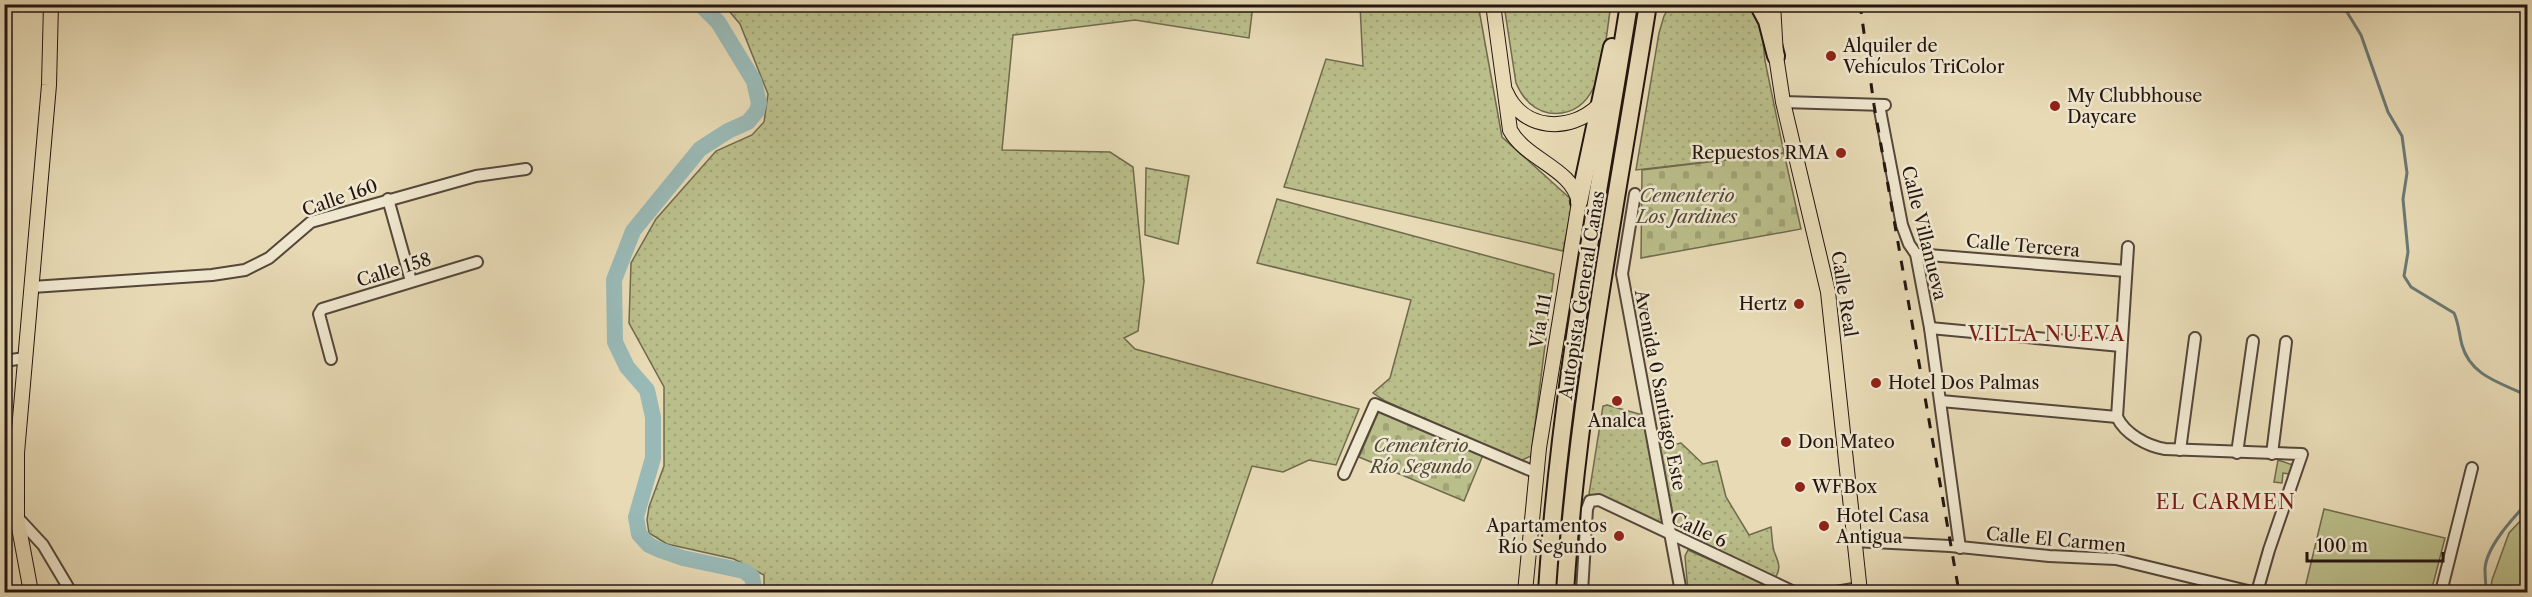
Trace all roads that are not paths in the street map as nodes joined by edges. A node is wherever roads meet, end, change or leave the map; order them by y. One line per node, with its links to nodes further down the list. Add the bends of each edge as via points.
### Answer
1 (51, 4): 22 (main road, via 49,86)
2 (1493, 4): 10 (main road)
3 (1622, 4): 12 (highway)
4 (1629, 4): 47 (highway, Autopista General Cañas, via 1564,417)
5 (1648, 4): 14 (highway, Autopista General Cañas)
6 (1661, 4): 14 (highway, via 1654,19)
7 (1758, 4): 9 (highway)
8 (1773, 4): 9 (main road, Calle Real)
9 (1776, 56): 11 (main road, Calle Real)
10 (1503, 86): 12 (main road, via 1521,112 1540,123 1572,123); 16 (main road, via 1513,136 1571,184)
11 (1783, 102): 18 (street, Calle Villanueva, via 1882,105 1902,225); 41 (main road, Calle Real, via 1828,292)
12 (1598, 106): 16 (highway)
13 (526, 169): 15 (street, Calle 160, via 476,176)
14 (1626, 192): 40 (street, Avenida 0 Santiago Este, via 1622,274); 48 (highway, Autopista General Cañas, via 1597,308 1569,523)
15 (388, 199): 21 (street); 22 (street, Calle 160, via 311,222 269,258 245,270)
16 (1579, 202): 37 (main road, Vía 111)
17 (2128, 247): 20 (street)
18 (1916, 254): 20 (street, Calle Tercera); 23 (street, Calle Villanueva)
19 (477, 262): 21 (street, Calle 158)
20 (2126, 271): 27 (street)
21 (411, 281): 29 (street, Calle 158, via 320,310)
22 (32, 287): 28 (main road)
23 (1930, 328): 27 (street); 31 (street, Calle Villanueva)
24 (2195, 338): 33 (street)
25 (2253, 341): 34 (street)
26 (2286, 342): 35 (street)
27 (2121, 346): 32 (street)
28 (25, 358): 30 (street); 39 (main road, via 17,453)
29 (331, 359)
30 (4, 361)
31 (1941, 401): 32 (street); 42 (street, Calle Villanueva)
32 (2116, 417): 33 (street, via 2146,443)
33 (2180, 450): 34 (street)
34 (2237, 453): 35 (street)
35 (2272, 454): 54 (street, via 2302,454)
36 (2472, 468): 55 (street)
37 (1537, 473): 38 (street, via 1376,404); 46 (main road, Vía 111)
38 (1344, 474)
39 (17, 517): 44 (main road); 45 (street, via 43,545)
40 (1671, 535): 49 (street, Calle 6, via 1599,500 1590,501); 50 (street, Avenida 0 Santiago Este); 51 (street, Calle 6)
41 (1854, 541): 42 (street, Calle El Carmen); 43 (main road, Calle Real)
42 (1960, 548): 53 (street, Calle El Carmen, via 2116,559)
43 (1860, 590): 52 (street)
44 (31, 592)
45 (71, 592)
46 (1525, 592)
47 (1547, 592)
48 (1565, 592)
49 (1582, 592)
50 (1681, 592)
51 (1794, 592)
52 (1836, 592)
53 (2252, 592)
54 (2257, 592)
55 (2441, 592)

